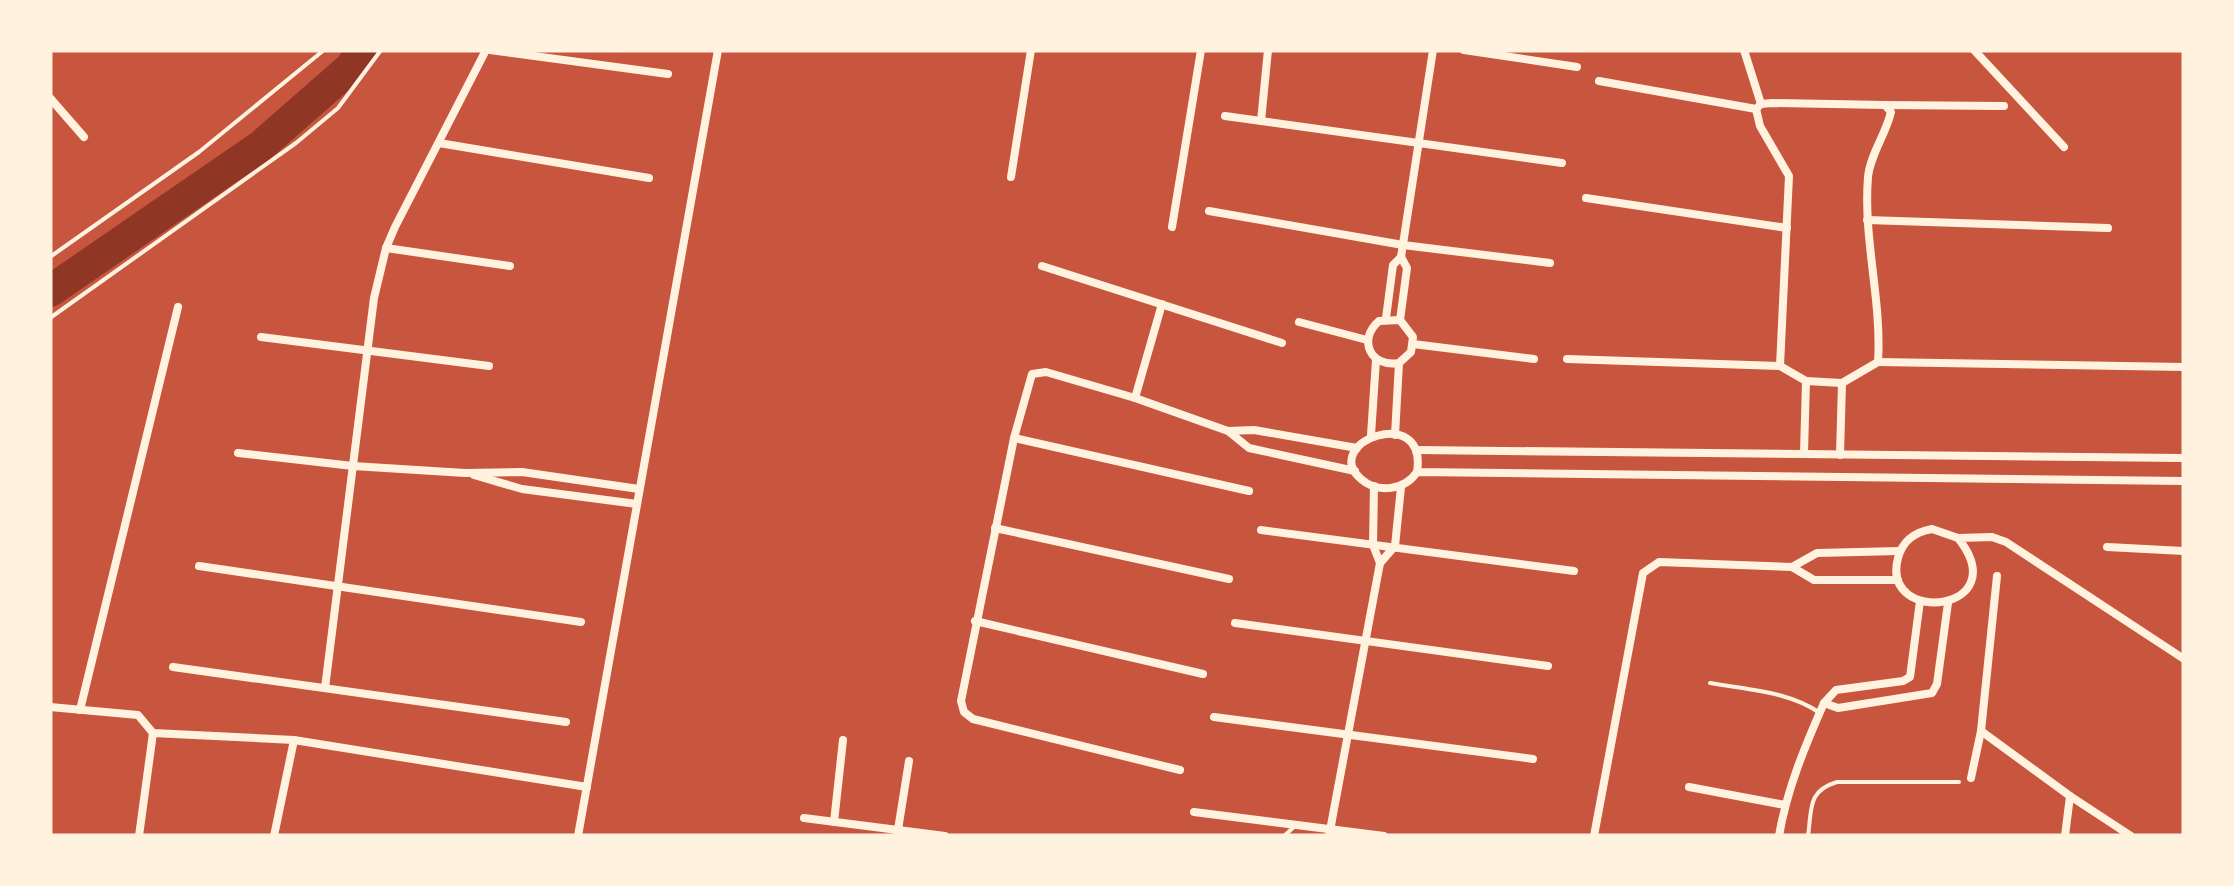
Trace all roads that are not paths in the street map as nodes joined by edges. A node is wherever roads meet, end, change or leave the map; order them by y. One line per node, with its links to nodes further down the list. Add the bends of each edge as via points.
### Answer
1 (488, 50): 11 (street); 21 (street)
2 (718, 50): 78 (street)
3 (1031, 50): 24 (street)
4 (1201, 50): 29 (street)
5 (1268, 50): 18 (street)
6 (1432, 50): 20 (street)
7 (1464, 50): 10 (street)
8 (1744, 50): 16 (street)
9 (1974, 50): 22 (street)
10 (1577, 68)
11 (668, 74)
12 (1599, 82): 16 (street)
13 (50, 98): 19 (street)
14 (1886, 105): 15 (street); 16 (street); 28 (street, via 1891,116 1868,172)
15 (2004, 106)
16 (1759, 107): 30 (street, via 1760,126 1789,176)
17 (1225, 116): 18 (street)
18 (1261, 121): 20 (street)
19 (84, 138)
20 (1419, 143): 23 (street); 32 (street)
21 (439, 144): 25 (street); 33 (street)
22 (2064, 147)
23 (1562, 163)
24 (1011, 177)
25 (650, 178)
26 (1586, 198): 30 (street)
27 (1209, 211): 32 (street)
28 (1867, 220): 31 (street); 51 (street)
29 (1172, 227)
30 (1786, 228): 54 (street)
31 (2108, 228)
32 (1403, 244): 34 (street); 35 (street)
33 (386, 248): 36 (street); 47 (street)
34 (1401, 257): 40 (street, via 1393,265); 41 (street, via 1407,268)
35 (1550, 263)
36 (510, 266)
37 (1042, 266): 38 (street)
38 (1162, 304): 45 (street); 58 (street)
39 (178, 307): 111 (street)
40 (1386, 318): 41 (street); 44 (street)
41 (1400, 320): 46 (street)
42 (1300, 322): 44 (street)
43 (262, 337): 47 (street)
44 (1367, 340): 50 (street)
45 (1282, 343)
46 (1414, 344): 48 (street); 52 (street)
47 (367, 352): 53 (street); 70 (street)
48 (1534, 359)
49 (1567, 359): 54 (street)
50 (1376, 360): 52 (street); 60 (street)
51 (1878, 362): 55 (street); 57 (street)
52 (1399, 363): 61 (street)
53 (490, 366)
54 (1780, 366): 56 (street)
55 (2184, 368)
56 (1806, 381): 57 (street); 66 (street)
57 (1842, 382): 68 (street)
58 (1135, 398): 59 (street); 62 (street, via 1037,372 1030,376)
59 (1228, 431): 63 (street); 71 (street, via 1249,448)
60 (1371, 435): 61 (street); 63 (street)
61 (1394, 435): 64 (street)
62 (1014, 438): 79 (street); 81 (street)
63 (1357, 448): 71 (street)
64 (1416, 450): 66 (street); 72 (street)
65 (238, 453): 70 (street)
66 (1804, 454): 67 (street)
67 (1815, 454): 68 (street); 74 (street)
68 (1840, 455): 69 (street)
69 (2184, 458)
70 (353, 466): 73 (street); 96 (street)
71 (1355, 472): 76 (street)
72 (1417, 472): 74 (street); 77 (street)
73 (466, 473): 78 (street, via 522,472); 80 (street, via 522,489)
74 (1814, 476): 75 (street)
75 (2184, 481)
76 (1374, 486): 77 (street); 84 (street)
77 (1401, 487): 85 (street)
78 (639, 489): 80 (street)
79 (1249, 490)
80 (637, 504): 124 (street)
81 (995, 528): 94 (street); 99 (street)
82 (1261, 530): 84 (street)
83 (1958, 538): 88 (street, via 1922,531); 98 (street, via 1973,567 1970,582); 103 (street, via 2006,542)
84 (1373, 544): 85 (street); 89 (street)
85 (1395, 546): 89 (street); 92 (street)
86 (2106, 547): 87 (street)
87 (2184, 551)
88 (1900, 552): 91 (street, via 1817,553); 95 (street)
89 (1380, 563): 102 (street)
90 (199, 566): 96 (street)
91 (1792, 566): 95 (street, via 1814,580); 140 (street, via 1659,562 1643,573)
92 (1574, 571)
93 (1998, 576): 115 (street)
94 (1229, 580)
95 (1898, 580): 97 (street)
96 (338, 584): 100 (street); 108 (street)
97 (1920, 601): 98 (street); 109 (street, via 1910,677 1836,690)
98 (1948, 603): 109 (street, via 1932,693 1838,708)
99 (975, 620): 106 (street); 122 (street, via 961,701 973,719)
100 (580, 622)
101 (1235, 623): 102 (street)
102 (1366, 641): 105 (street); 117 (street)
103 (2184, 659)
104 (173, 666): 108 (street)
105 (1548, 666)
106 (1202, 674)
107 (1710, 683): 112 (lane, via 1788,697)
108 (325, 688): 114 (street)
109 (1824, 703): 112 (street)
110 (50, 706): 111 (street)
111 (80, 710): 116 (street, via 138,715)
112 (1820, 713): 127 (street)
113 (1214, 717): 117 (street)
114 (566, 722)
115 (1980, 731): 123 (street); 126 (street)
116 (154, 733): 118 (street); 134 (street)
117 (1350, 734): 120 (street); 133 (street)
118 (294, 740): 124 (street); 135 (street)
119 (842, 740): 130 (street)
120 (1533, 759)
121 (909, 761): 132 (street)
122 (1180, 770)
123 (1972, 778)
124 (587, 788): 136 (street)
125 (1689, 788): 127 (street)
126 (2070, 796): 142 (street); 143 (street)
127 (1784, 806): 141 (street)
128 (1194, 812): 131 (street)
129 (804, 818): 130 (street)
130 (834, 822): 132 (street)
131 (1295, 826): 133 (street); 138 (lane)
132 (898, 833): 137 (street)
133 (1330, 833): 139 (street)
134 (139, 836)
135 (274, 836)
136 (578, 836)
137 (945, 836)
138 (1284, 836)
139 (1384, 836)
140 (1594, 836)
141 (1779, 836)
142 (2065, 836)
143 (2131, 836)

